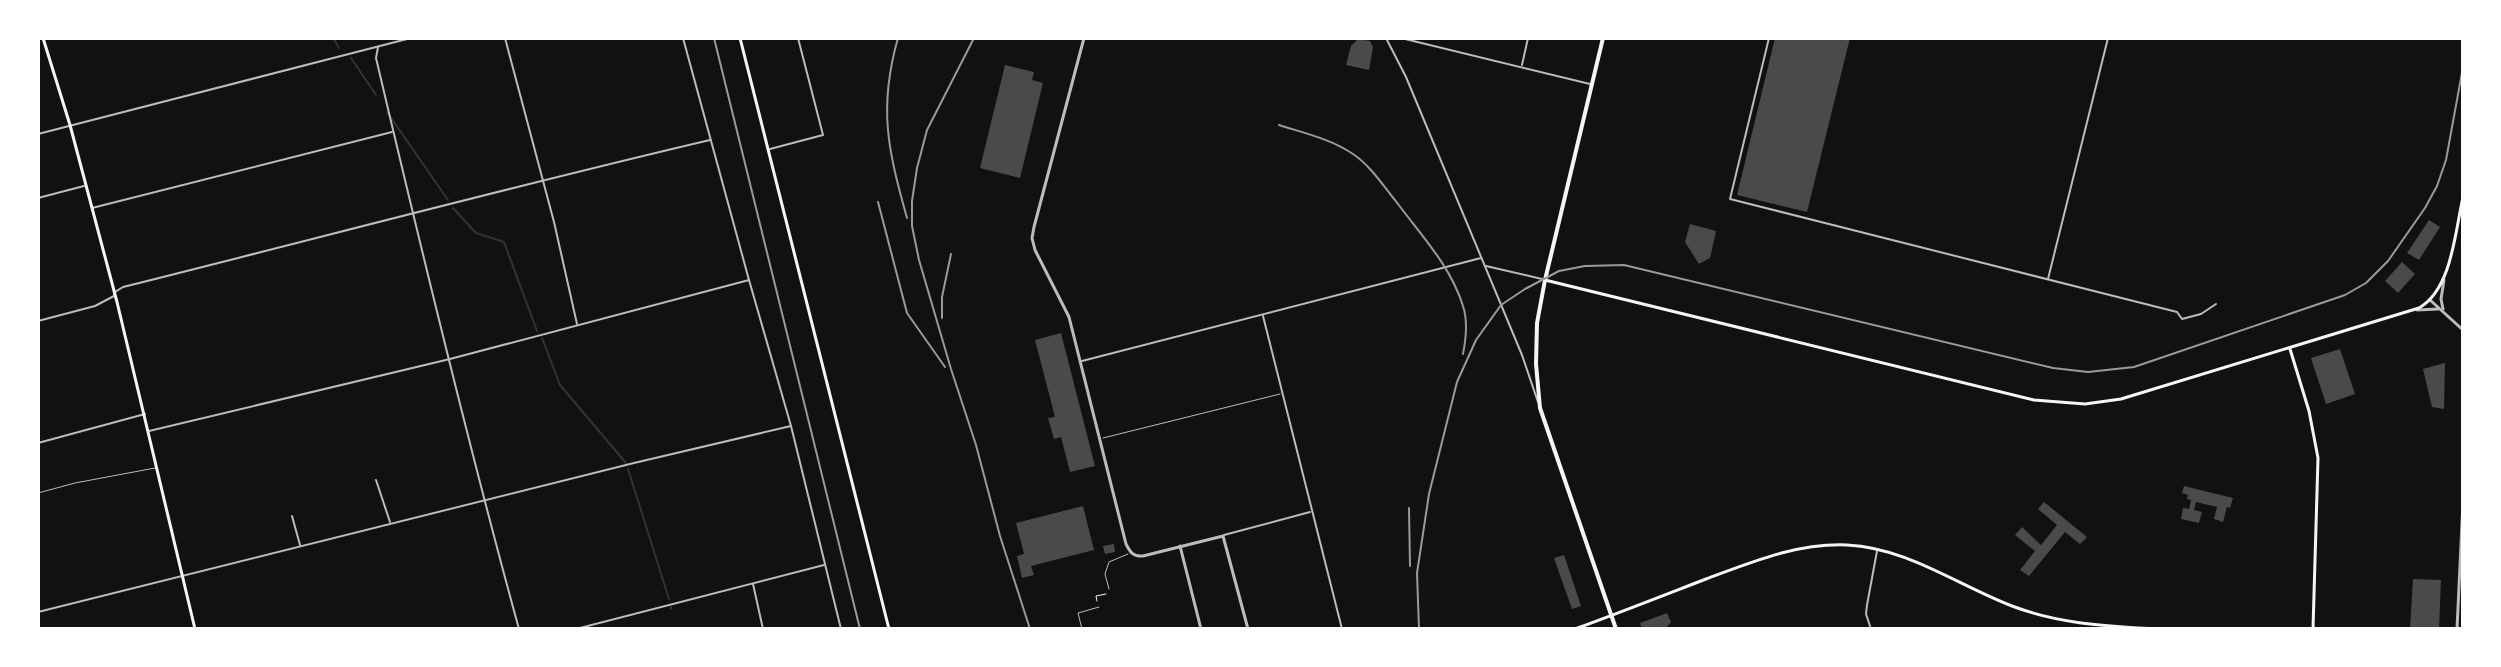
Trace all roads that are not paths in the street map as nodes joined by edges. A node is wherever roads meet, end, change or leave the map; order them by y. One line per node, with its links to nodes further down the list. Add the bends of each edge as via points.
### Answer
1 (43, 38): 17 (main road)
2 (411, 38): 14 (street)
3 (505, 38): 22 (street)
4 (683, 38): 20 (street)
5 (740, 38): 21 (main road)
6 (798, 38): 21 (street, via 823,135)
7 (1084, 38): 46 (street, via 1032,238 1069,317)
8 (1386, 38): 29 (street)
9 (1401, 38): 15 (street)
10 (1528, 38): 15 (street)
11 (1603, 38): 16 (main road)
12 (1769, 38): 33 (street, via 1730,199)
13 (2108, 38): 33 (street)
14 (378, 47): 17 (street); 18 (street)
15 (1521, 66): 16 (street)
16 (1592, 85): 32 (main road)
17 (70, 125): 19 (street); 23 (main road)
18 (393, 131): 26 (street); 28 (street)
19 (38, 134)
20 (710, 140): 22 (street); 31 (street)
21 (770, 149): 80 (main road)
22 (542, 180): 28 (street); 42 (street)
23 (85, 186): 25 (street); 26 (main road)
24 (2463, 197): 27 (main road)
25 (38, 198)
26 (92, 208): 35 (main road)
27 (2462, 208): 34 (main road)
28 (414, 215): 35 (street, via 120,288); 45 (street)
29 (1481, 258): 30 (street); 40 (street)
30 (1485, 266): 32 (street); 48 (street)
31 (749, 280): 42 (street); 50 (street)
32 (1545, 280): 44 (main road, via 2071,405 2121,399); 48 (main road, via 1536,344)
33 (2048, 280): 37 (street, via 2177,312 2182,319)
34 (2444, 280): 36 (main road); 39 (street)
35 (114, 296): 41 (street); 49 (main road)
36 (2430, 300): 38 (main road); 39 (street)
37 (2216, 304)
38 (2415, 310): 39 (street); 44 (main road)
39 (2445, 313): 43 (street)
40 (1263, 315): 46 (street); 47 (street)
41 (38, 321)
42 (578, 326): 45 (street)
43 (2463, 330)
44 (2290, 347): 89 (main road, via 2318,458)
45 (450, 359): 51 (street); 57 (street)
46 (1081, 361): 52 (street)
47 (1282, 393): 52 (lane); 59 (street)
48 (1540, 408): 74 (main road)
49 (145, 414): 51 (main road); 53 (street)
50 (791, 426): 57 (street); 67 (street)
51 (149, 431): 54 (main road)
52 (1100, 439): 66 (street)
53 (38, 443)
54 (157, 468): 56 (lane); 68 (main road)
55 (376, 480): 61 (street)
56 (38, 493)
57 (484, 501): 61 (street); 76 (street)
58 (2463, 502): 69 (street)
59 (1312, 511): 62 (street); 84 (street)
60 (292, 516): 64 (street)
61 (390, 523): 64 (street)
62 (1223, 536): 63 (street); 83 (street)
63 (1180, 546): 66 (street, via 1143,556); 82 (street)
64 (300, 547): 68 (street)
65 (1877, 549): 74 (main road, via 1798,548); 87 (street, via 1866,614); 88 (main road, via 2034,614 2073,623)
66 (1131, 553): 71 (lane, via 1109,562)
67 (825, 565): 70 (street); 79 (street)
68 (180, 575): 73 (street); 75 (main road)
69 (2461, 582): 90 (street)
70 (753, 584): 77 (street); 78 (street)
71 (1109, 589)
72 (1099, 607): 81 (lane, via 1078,613)
73 (38, 612)
74 (1612, 616): 85 (main road); 86 (main road)
75 (195, 629)
76 (519, 629)
77 (576, 629)
78 (763, 629)
79 (841, 629)
80 (889, 629)
81 (1082, 629)
82 (1201, 629)
83 (1248, 629)
84 (1342, 629)
85 (1575, 629)
86 (1616, 629)
87 (1871, 629)
88 (2156, 629)
89 (2313, 629)
90 (2457, 629)

